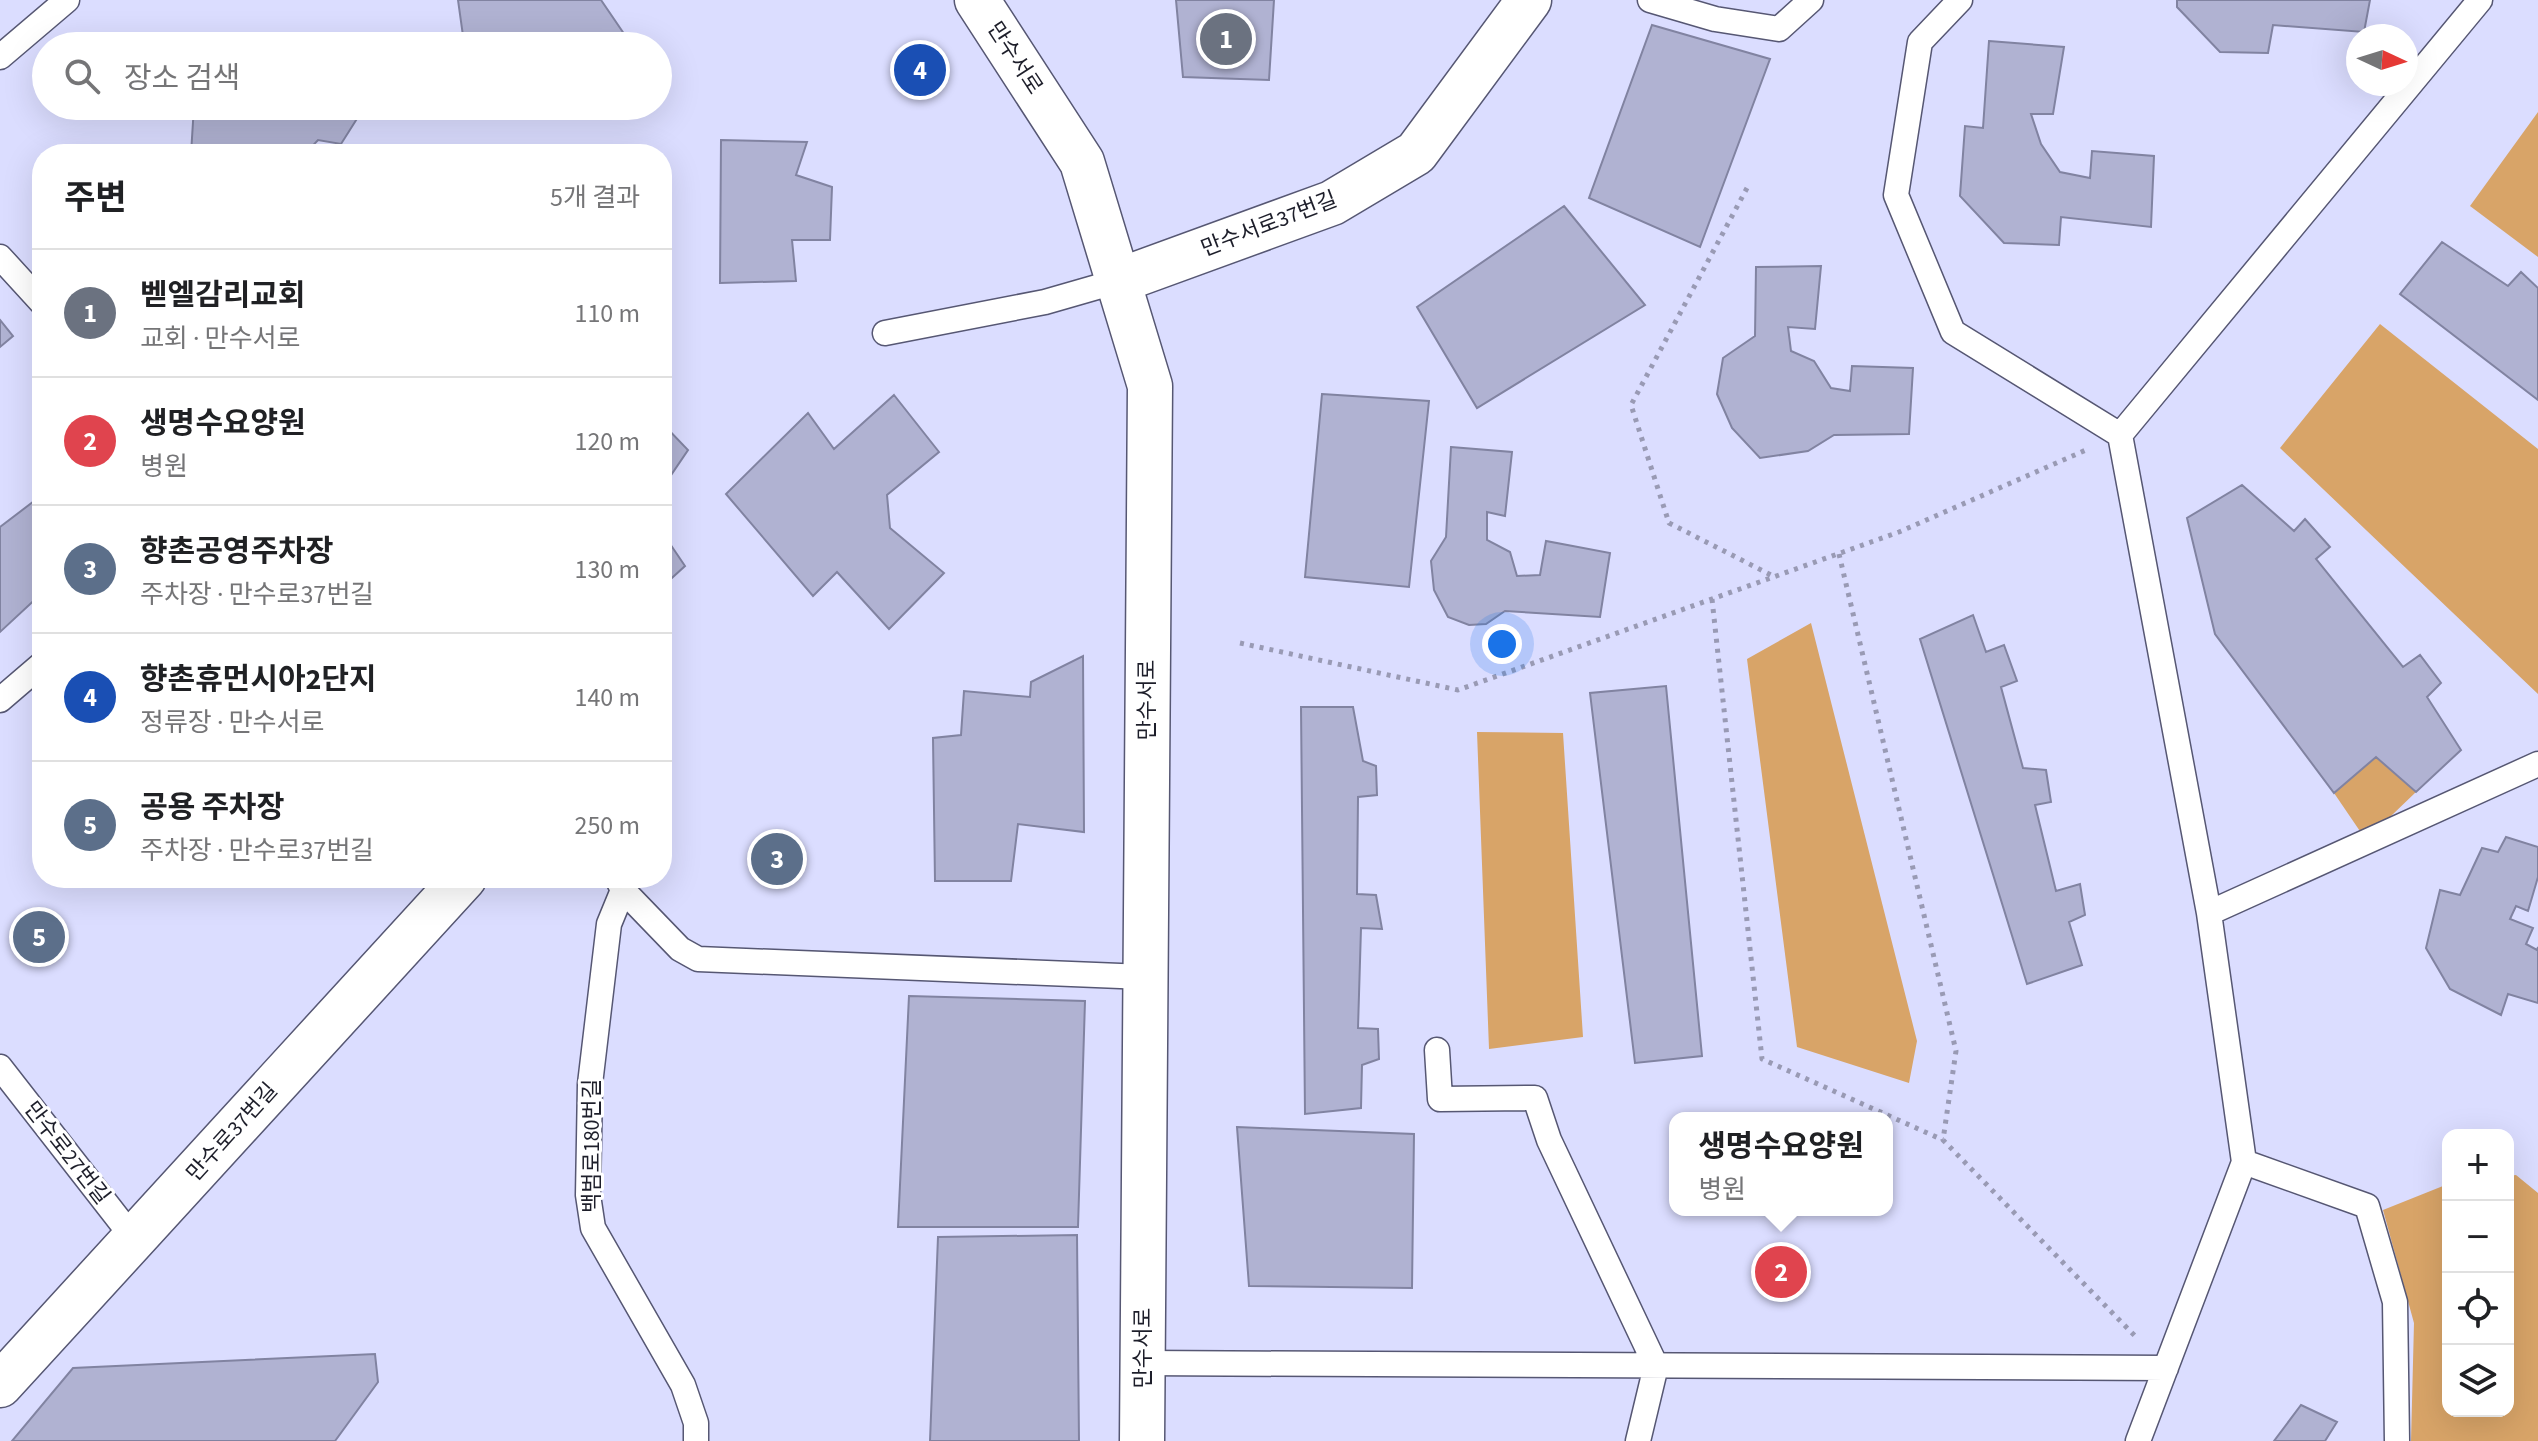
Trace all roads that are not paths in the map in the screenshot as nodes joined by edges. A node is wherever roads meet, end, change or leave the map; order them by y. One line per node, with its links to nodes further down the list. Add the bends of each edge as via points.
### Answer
1 (67, 0): 8 (lane)
2 (977, 0): 10 (street, 만수서로, via 1082,162)
3 (1529, 0): 10 (street, 만수서로37번길, via 1416,153 1332,203)
4 (1650, 0): 5 (lane, via 1715,19 1779,29)
5 (1811, 0)
6 (1960, 0): 13 (lane, via 1920,42 1896,195 1953,332)
7 (2480, 0): 13 (lane)
8 (0, 57)
9 (0, 257): 11 (lane)
10 (1118, 281): 12 (lane, via 1045,302); 21 (street, 만수서로, via 1150,386)
11 (32, 292)
12 (885, 333)
13 (2120, 435): 20 (lane)
14 (32, 673): 15 (lane)
15 (0, 700)
16 (2538, 764): 20 (lane)
17 (455, 888): 25 (street, 만수로37번길)
18 (619, 888): 30 (lane, 백범로180번길, via 609,924 590,1084 588,1195 593,1228 683,1385 696,1423)
19 (624, 888): 21 (lane, via 680,949 698,959)
20 (2209, 913): 24 (lane)
21 (1145, 977): 26 (street, 만수서로)
22 (1437, 1050): 27 (lane, via 1440,1099 1535,1098 1549,1140)
23 (0, 1067): 25 (lane, 만수로27번길)
24 (2244, 1162): 28 (lane); 34 (lane, via 2367,1206 2395,1302)
25 (134, 1239): 29 (street, 만수로37번길)
26 (1143, 1363): 27 (lane); 31 (street, 만수서로)
27 (1656, 1366): 28 (lane); 32 (lane)
28 (2166, 1368): 33 (lane)
29 (0, 1385)
30 (696, 1441)
31 (1142, 1441)
32 (1638, 1441)
33 (2138, 1441)
34 (2397, 1441)

